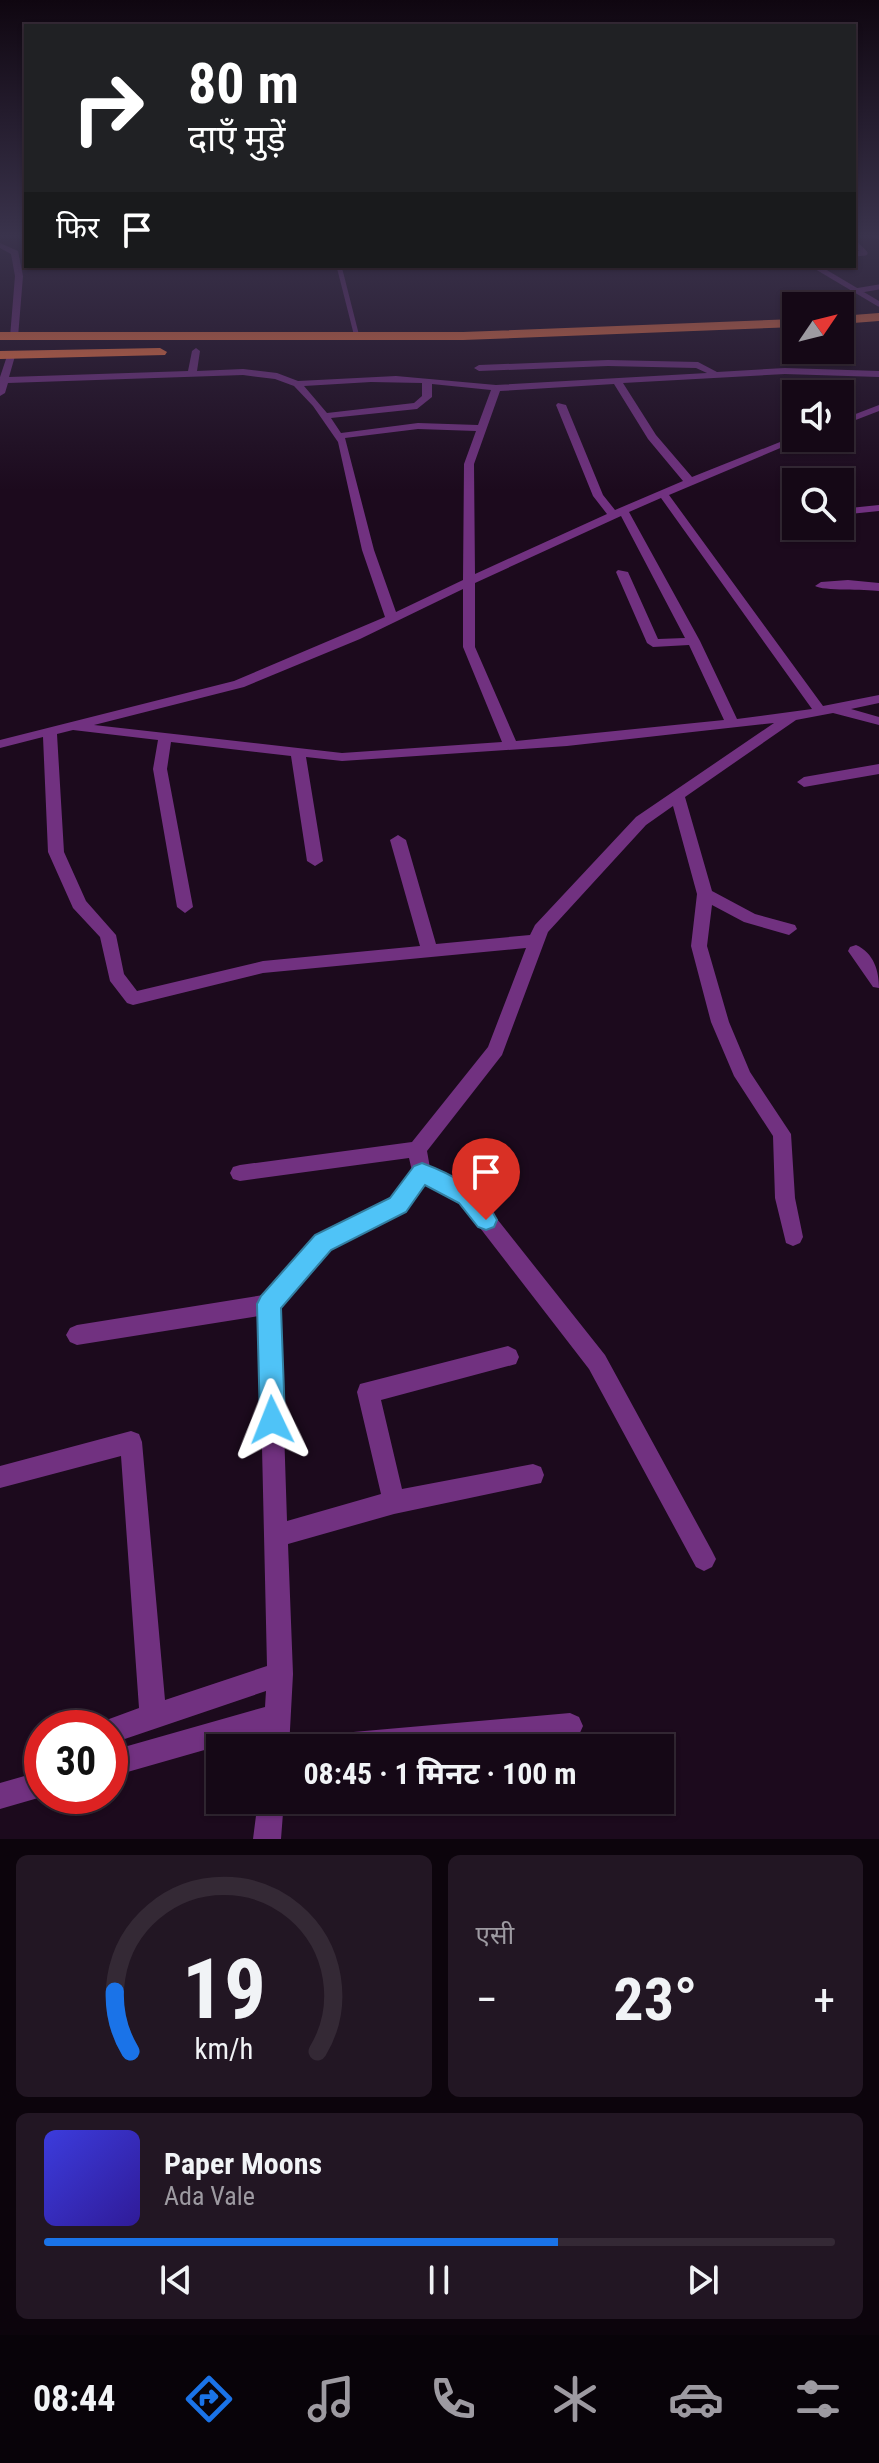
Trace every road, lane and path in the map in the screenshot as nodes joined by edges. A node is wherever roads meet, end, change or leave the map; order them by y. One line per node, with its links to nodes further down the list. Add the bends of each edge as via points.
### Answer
1 (351, 320): 8 (lane)
2 (782, 324): 5 (highway)
3 (879, 324): 4 (highway)
4 (854, 326)
5 (701, 331): 6 (highway); 8 (highway)
6 (782, 331)
7 (7, 336): 8 (highway)
8 (356, 340): 9 (highway); 10 (highway)
9 (0, 345)
10 (176, 352): 11 (highway); 13 (street); 14 (street)
11 (5, 356): 17 (street)
12 (479, 368): 16 (street, via 698,365)
13 (192, 373): 14 (street); 20 (street, via 243,372)
14 (153, 374): 17 (street)
15 (879, 374): 16 (street)
16 (718, 375): 19 (street)
17 (2, 380): 22 (street)
18 (427, 381): 20 (street, via 333,379); 21 (street); 25 (street, via 427,397 417,406)
19 (617, 381): 21 (street); 30 (street, via 652,437)
20 (297, 384): 25 (street)
21 (496, 388): 27 (street)
22 (0, 393)
23 (561, 405): 34 (street, via 598,496)
24 (879, 408): 26 (street)
25 (325, 416): 28 (street)
26 (854, 418)
27 (482, 428): 28 (street, via 418,426); 36 (street, via 469,464)
28 (339, 436): 39 (street)
29 (782, 444): 30 (street)
30 (691, 483): 31 (street)
31 (664, 495): 34 (street); 42 (street)
32 (879, 508): 33 (street)
33 (854, 511)
34 (619, 514): 36 (street); 40 (street)
35 (622, 572): 40 (street, via 653,643)
36 (468, 583): 39 (street); 50 (street, via 469,647)
37 (821, 586): 38 (street)
38 (879, 587)
39 (392, 619): 46 (street, via 239,684)
40 (694, 641): 45 (street)
41 (879, 699): 42 (street)
42 (827, 710): 43 (street); 44 (street)
43 (792, 717): 45 (street); 54 (street)
44 (879, 721)
45 (733, 724): 50 (street)
46 (67, 726): 47 (street); 48 (street)
47 (50, 730): 49 (street); 62 (street, via 56,852 79,904 108,935 116,976 133,998 263,967)
48 (165, 737): 51 (street); 58 (street, via 160,769)
49 (0, 744)
50 (511, 746): 51 (street, via 342,757)
51 (298, 753): 56 (street)
52 (879, 769): 53 (street)
53 (804, 782)
54 (678, 797): 57 (street); 60 (street, via 641,821 541,929)
55 (398, 840): 62 (street)
56 (315, 861)
57 (705, 894): 59 (street, via 750,918); 67 (street, via 699,946 720,1022 743,1076 782,1134)
58 (185, 907)
59 (789, 929)
60 (536, 941): 62 (street); 64 (street, via 496,1050)
61 (856, 951): 63 (street)
62 (430, 952)
63 (879, 982)
64 (417, 1149): 65 (street); 66 (street)
65 (240, 1173)
66 (422, 1173): 68 (street, via 398,1205 323,1242); 75 (street, via 467,1196 597,1362)
67 (793, 1237)
68 (269, 1304): 69 (street); 74 (street)
69 (77, 1335)
70 (508, 1357): 73 (street, via 368,1392)
71 (533, 1475): 73 (street)
72 (0, 1477): 77 (street, via 131,1442)
73 (394, 1502): 74 (street)
74 (275, 1536): 76 (street)
75 (704, 1559)
76 (280, 1674): 77 (street); 78 (street)
77 (153, 1716): 79 (street)
78 (279, 1716): 81 (street); 83 (street)
79 (128, 1725)
80 (570, 1726): 82 (street)
81 (277, 1734)
82 (479, 1734)
83 (128, 1759)
84 (24, 1789): 85 (street)
85 (0, 1796)
86 (270, 1814): 87 (street)
87 (267, 1839)

